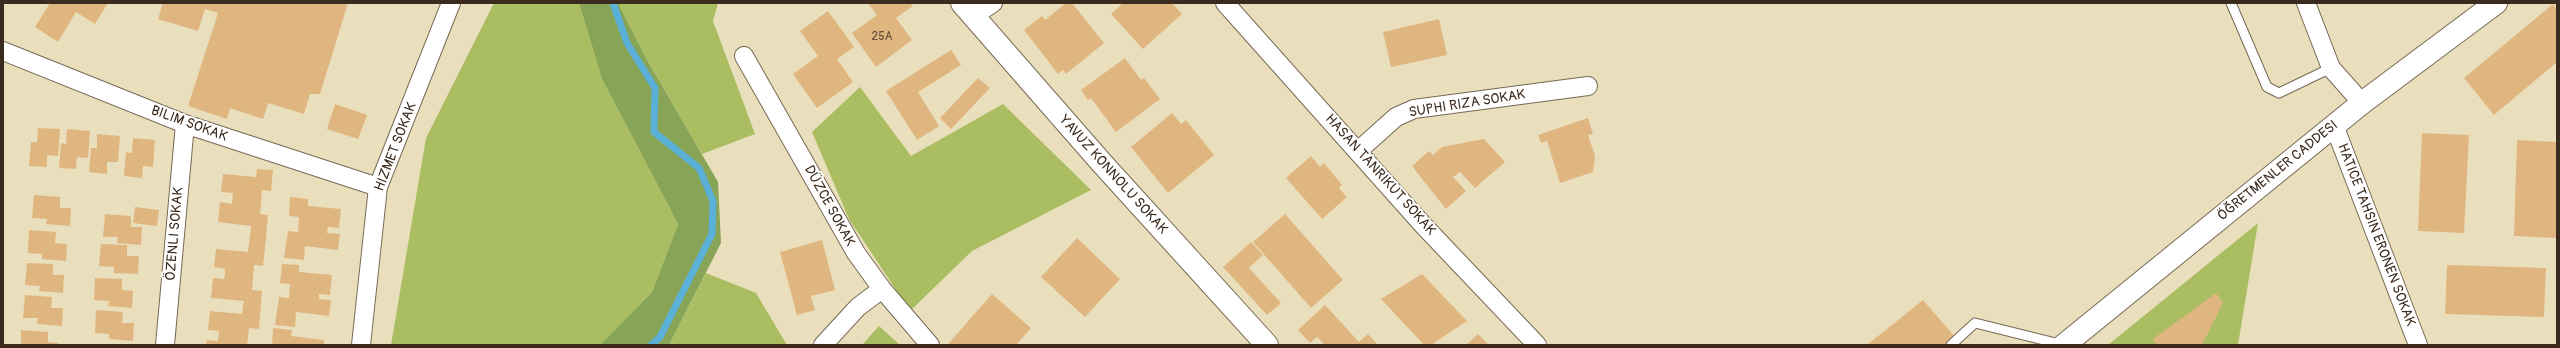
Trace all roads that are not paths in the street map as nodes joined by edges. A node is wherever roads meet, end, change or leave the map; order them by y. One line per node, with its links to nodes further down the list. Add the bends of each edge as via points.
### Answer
1 (451, 3): 16 (street, HIZMET SOKAK)
2 (993, 3): 7 (street)
3 (1225, 3): 15 (street, HASAN TANRIKUT SOKAK)
4 (2231, 3): 10 (lane, via 2267,87 2280,93)
5 (2306, 3): 10 (street)
6 (2496, 3): 12 (main road, ÖĞRETMENLER CADDESI)
7 (967, 10): 22 (main road, YAVUZ KONNOLU SOKAK)
8 (3, 51): 13 (street, BILIM SOKAK)
9 (744, 56): 17 (street, DÜZCE SOKAK, via 856,253)
10 (2331, 68): 12 (street)
11 (1588, 86): 15 (street, SUPHI RIZA SOKAK, via 1414,109 1396,117)
12 (2362, 103): 14 (main road, ÖĞRETMENLER CADDESI)
13 (185, 124): 16 (street, BILIM SOKAK); 18 (street, ÖZENLI SOKAK)
14 (2334, 125): 25 (main road, ÖĞRETMENLER CADDESI); 26 (street, HATICE TAHSIN ERONEN SOKAK)
15 (1358, 151): 23 (street, HASAN TANRIKUT SOKAK, via 1499,307)
16 (378, 187): 19 (street, HIZMET SOKAK)
17 (882, 289): 20 (street, via 858,307); 21 (street, DÜZCE SOKAK)
18 (165, 345)
19 (361, 345)
20 (823, 345)
21 (930, 345)
22 (1267, 345)
23 (1537, 345)
24 (1951, 345): 25 (lane, via 1975,323)
25 (2064, 345)
26 (2418, 345)

